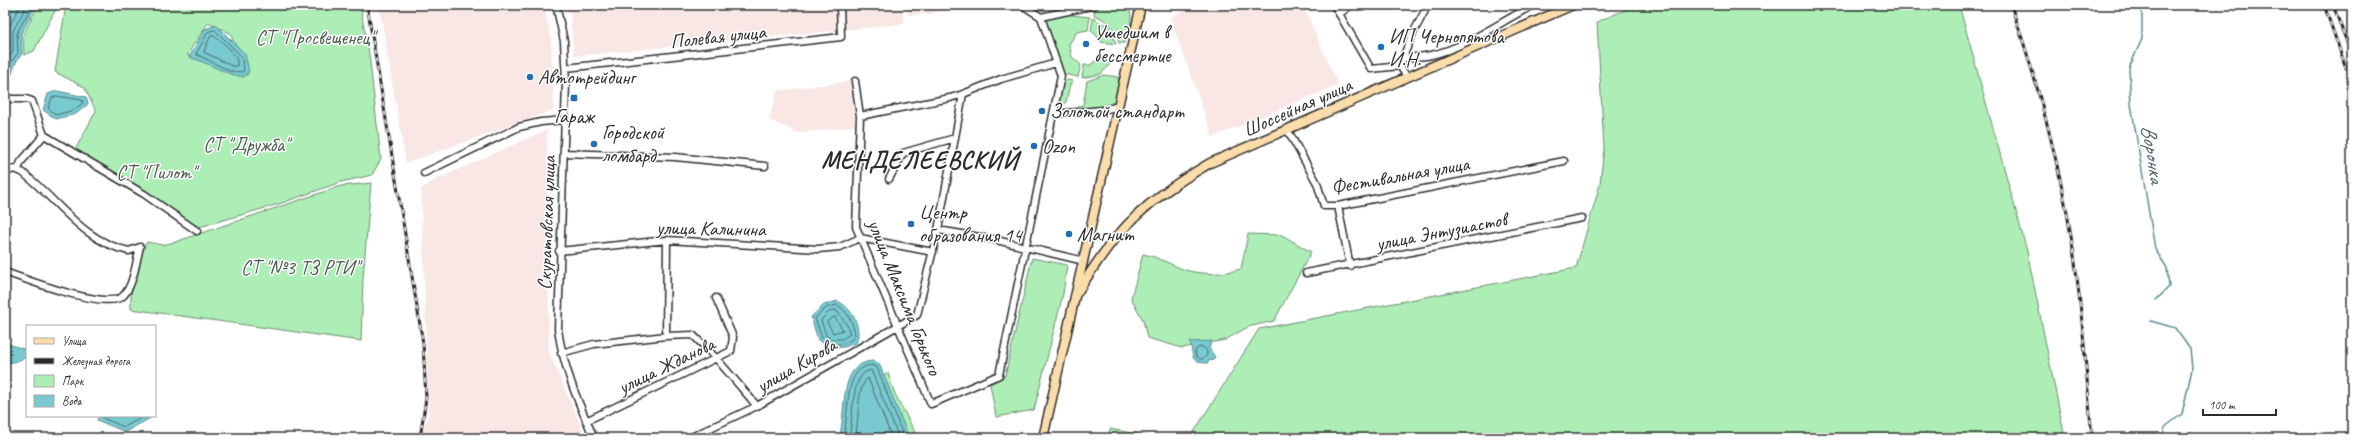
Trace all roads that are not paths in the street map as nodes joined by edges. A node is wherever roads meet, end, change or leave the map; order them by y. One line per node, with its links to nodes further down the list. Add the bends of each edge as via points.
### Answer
1 (556, 5): 16 (street, Скуратовская улица, via 564,41)
2 (840, 5): 16 (street, Полевая улица, via 841,37)
3 (1022, 5): 12 (street)
4 (1095, 5): 12 (street)
5 (1334, 5): 11 (street)
6 (1351, 5): 11 (street)
7 (1428, 5): 13 (street, via 1411,37)
8 (1534, 5): 13 (street, via 1494,28 1432,55)
9 (1573, 5): 17 (main road, Шоссейная улица)
10 (1138, 7): 21 (main road)
11 (1339, 14): 15 (street, via 1371,69)
12 (1041, 17): 14 (street)
13 (1404, 58): 15 (street)
14 (1056, 63): 19 (street, via 1001,78); 22 (street, via 1061,76)
15 (1400, 66): 17 (street)
16 (566, 68): 24 (street, Скуратовская улица)
17 (1407, 77): 25 (main road, Шоссейная улица)
18 (855, 81): 23 (street, улица Максима Горького)
19 (963, 94): 23 (street); 27 (street)
20 (5, 99): 26 (street, via 32,101)
21 (1119, 106): 22 (street, via 1103,110); 44 (main road)
22 (1053, 114): 41 (street)
23 (860, 116): 39 (street, улица Максима Горького, via 856,227)
24 (565, 120): 28 (street, Скуратовская улица); 33 (street, via 519,127)
25 (1287, 129): 35 (street, Фестивальная улица, via 1317,183 1324,206); 48 (main road, Шоссейная улица, via 1210,163 1151,202 1118,235)
26 (44, 135): 31 (street, via 24,157); 38 (street, via 144,194)
27 (955, 138): 34 (street, via 903,153); 37 (street)
28 (564, 153): 30 (street, via 675,157); 42 (street, Скуратовская улица)
29 (1564, 161): 35 (street, Фестивальная улица)
30 (765, 166)
31 (18, 169): 32 (street); 46 (street, via 81,227 102,242 129,251 140,247 129,288 115,301 84,297)
32 (5, 173)
33 (424, 173)
34 (889, 179)
35 (1338, 206): 45 (street)
36 (1582, 218): 45 (street, улица Энтузиастов)
37 (938, 230): 41 (street); 43 (street)
38 (197, 231)
39 (860, 238): 40 (street, улица Калинина, via 840,247 818,248); 43 (street); 50 (street, улица Максима Горького)
40 (667, 240): 42 (street, улица Калинина); 51 (street)
41 (1026, 246): 44 (street); 50 (street, улица Максима Горького, via 999,375 931,404)
42 (559, 251): 52 (street, Скуратовская улица, via 558,329)
43 (934, 252): 50 (street, улица Кирова, via 918,315)
44 (1084, 261): 48 (main road)
45 (1350, 266): 47 (street, улица Энтузиастов)
46 (5, 272)
47 (1306, 273)
48 (1075, 296): 58 (main road)
49 (716, 298): 53 (street, улица Жданова, via 733,337 731,351)
50 (897, 326): 54 (street, улица Кирова)
51 (666, 336): 52 (street, via 594,344); 53 (street, via 693,336)
52 (562, 353): 55 (street, Скуратовская улица)
53 (716, 358): 54 (street); 55 (street, улица Жданова)
54 (757, 406): 57 (street, улица Кирова)
55 (586, 421): 56 (street, Скуратовская улица)
56 (594, 438)
57 (689, 438)
58 (1043, 438)

